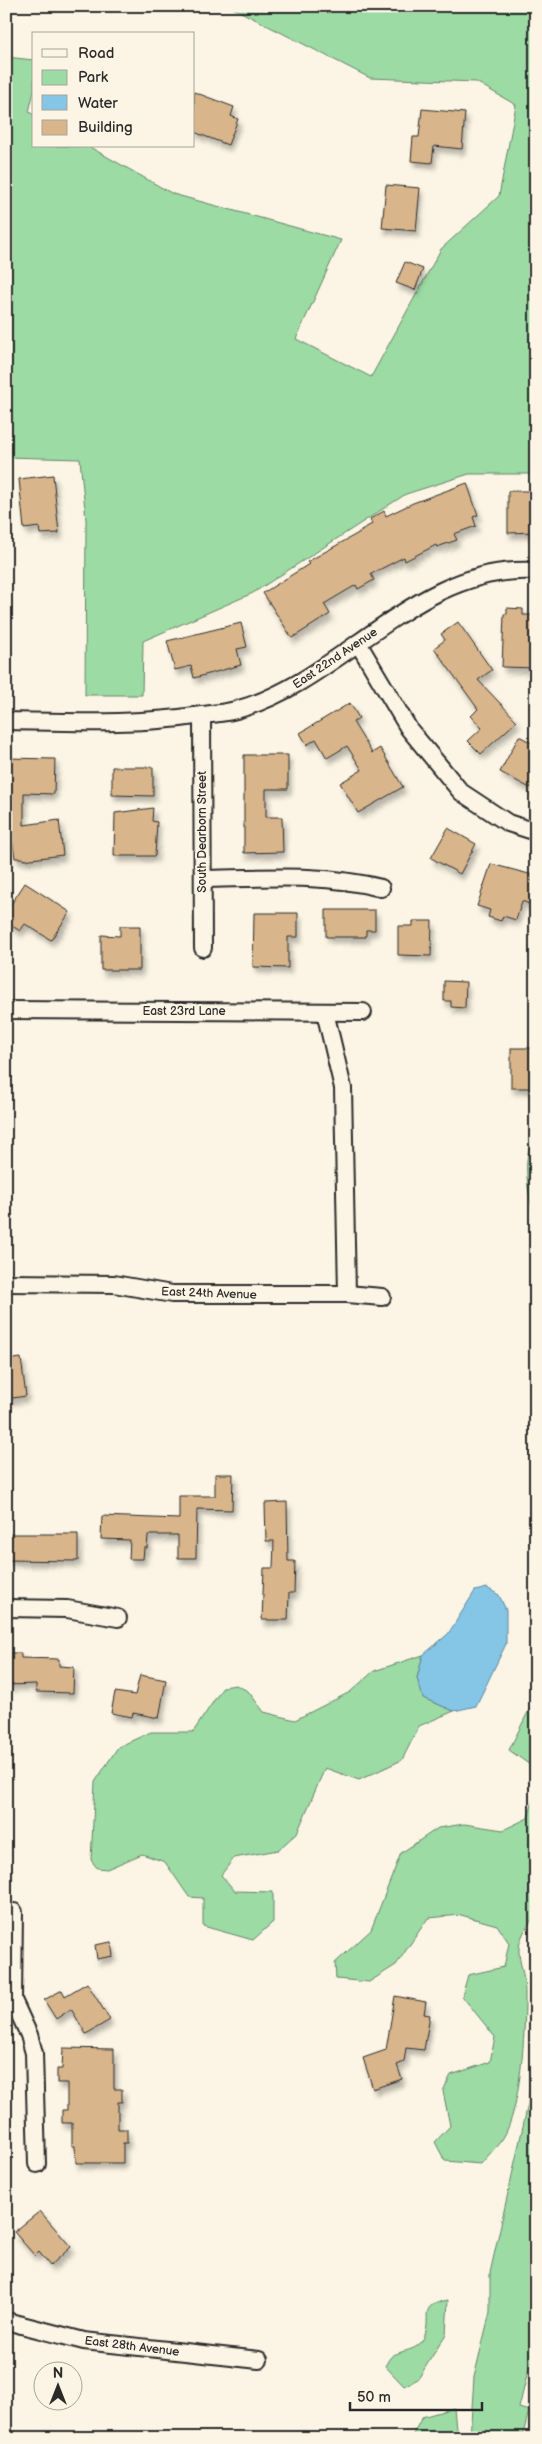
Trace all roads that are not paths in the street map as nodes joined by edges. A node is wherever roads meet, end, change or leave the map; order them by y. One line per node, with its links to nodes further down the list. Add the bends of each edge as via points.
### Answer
1 (536, 571): 2 (street, East 22nd Avenue, via 520,570 471,579 418,602)
2 (358, 643): 3 (street, East 22nd Avenue, via 292,688 236,710); 5 (street, via 409,729 461,792 508,823)
3 (202, 715): 4 (street, East 22nd Avenue, via 162,721); 6 (street, South Dearborn Street)
4 (6, 721)
5 (536, 832)
6 (203, 879): 7 (street, via 321,877); 8 (street, South Dearborn Street)
7 (381, 888)
8 (203, 948)
9 (6, 1010): 10 (street, East 23rd Lane)
10 (325, 1012): 11 (street, East 23rd Lane); 13 (street, via 343,1088)
11 (363, 1012)
12 (6, 1283): 13 (street, East 24th Avenue, via 114,1284 172,1294)
13 (347, 1294): 14 (street, East 24th Avenue)
14 (382, 1297)
15 (6, 1608): 16 (street, via 67,1609)
16 (118, 1618)
17 (14, 1912): 18 (street)
18 (14, 2020): 19 (street, via 29,2034 34,2053)
19 (37, 2164)
20 (6, 2321): 21 (street, East 28th Avenue, via 84,2341)
21 (259, 2360)

